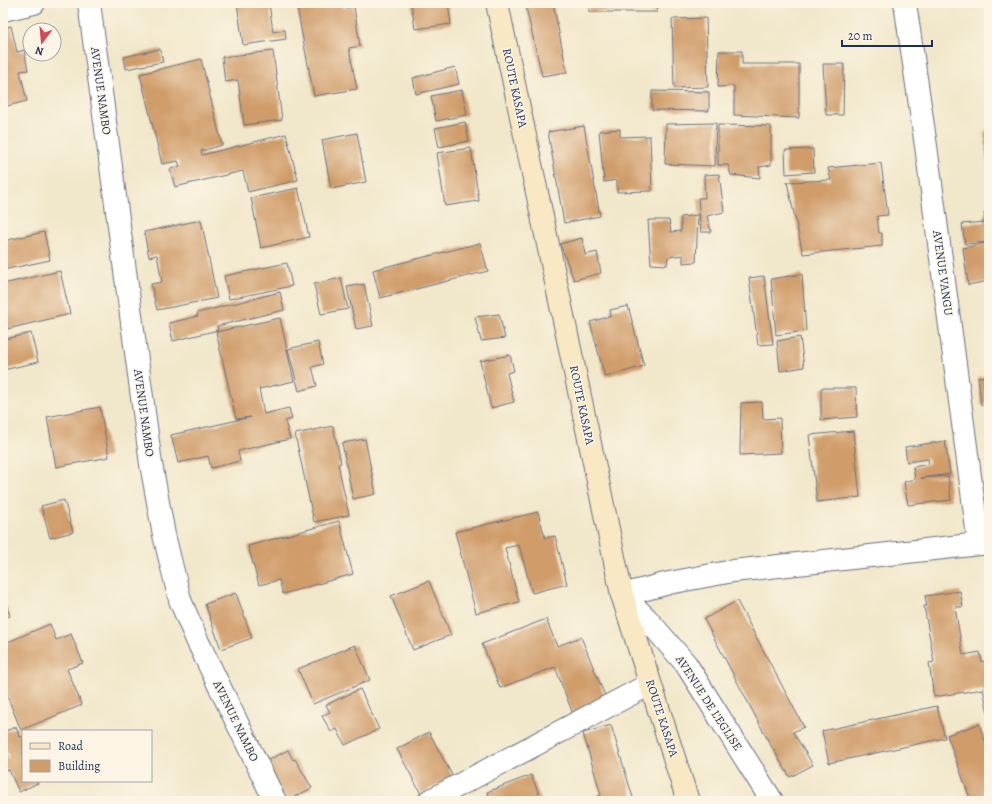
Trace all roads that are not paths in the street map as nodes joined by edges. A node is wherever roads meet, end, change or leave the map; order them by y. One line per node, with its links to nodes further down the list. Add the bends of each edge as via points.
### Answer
1 (34, 3): 5 (street)
2 (89, 3): 9 (street, AVENUE NAMBO, via 151,464 164,535 180,600)
3 (497, 3): 7 (main road, ROUTE KASAPA)
4 (905, 3): 6 (street, AVENUE VANGU)
5 (3, 10)
6 (984, 544): 7 (street, via 733,571)
7 (622, 595): 8 (main road, ROUTE KASAPA); 12 (street, AVENUE DE L'EGLISE, via 686,664)
8 (650, 684): 10 (street); 11 (main road, ROUTE KASAPA)
9 (275, 801)
10 (429, 801)
11 (688, 801)
12 (772, 801)

